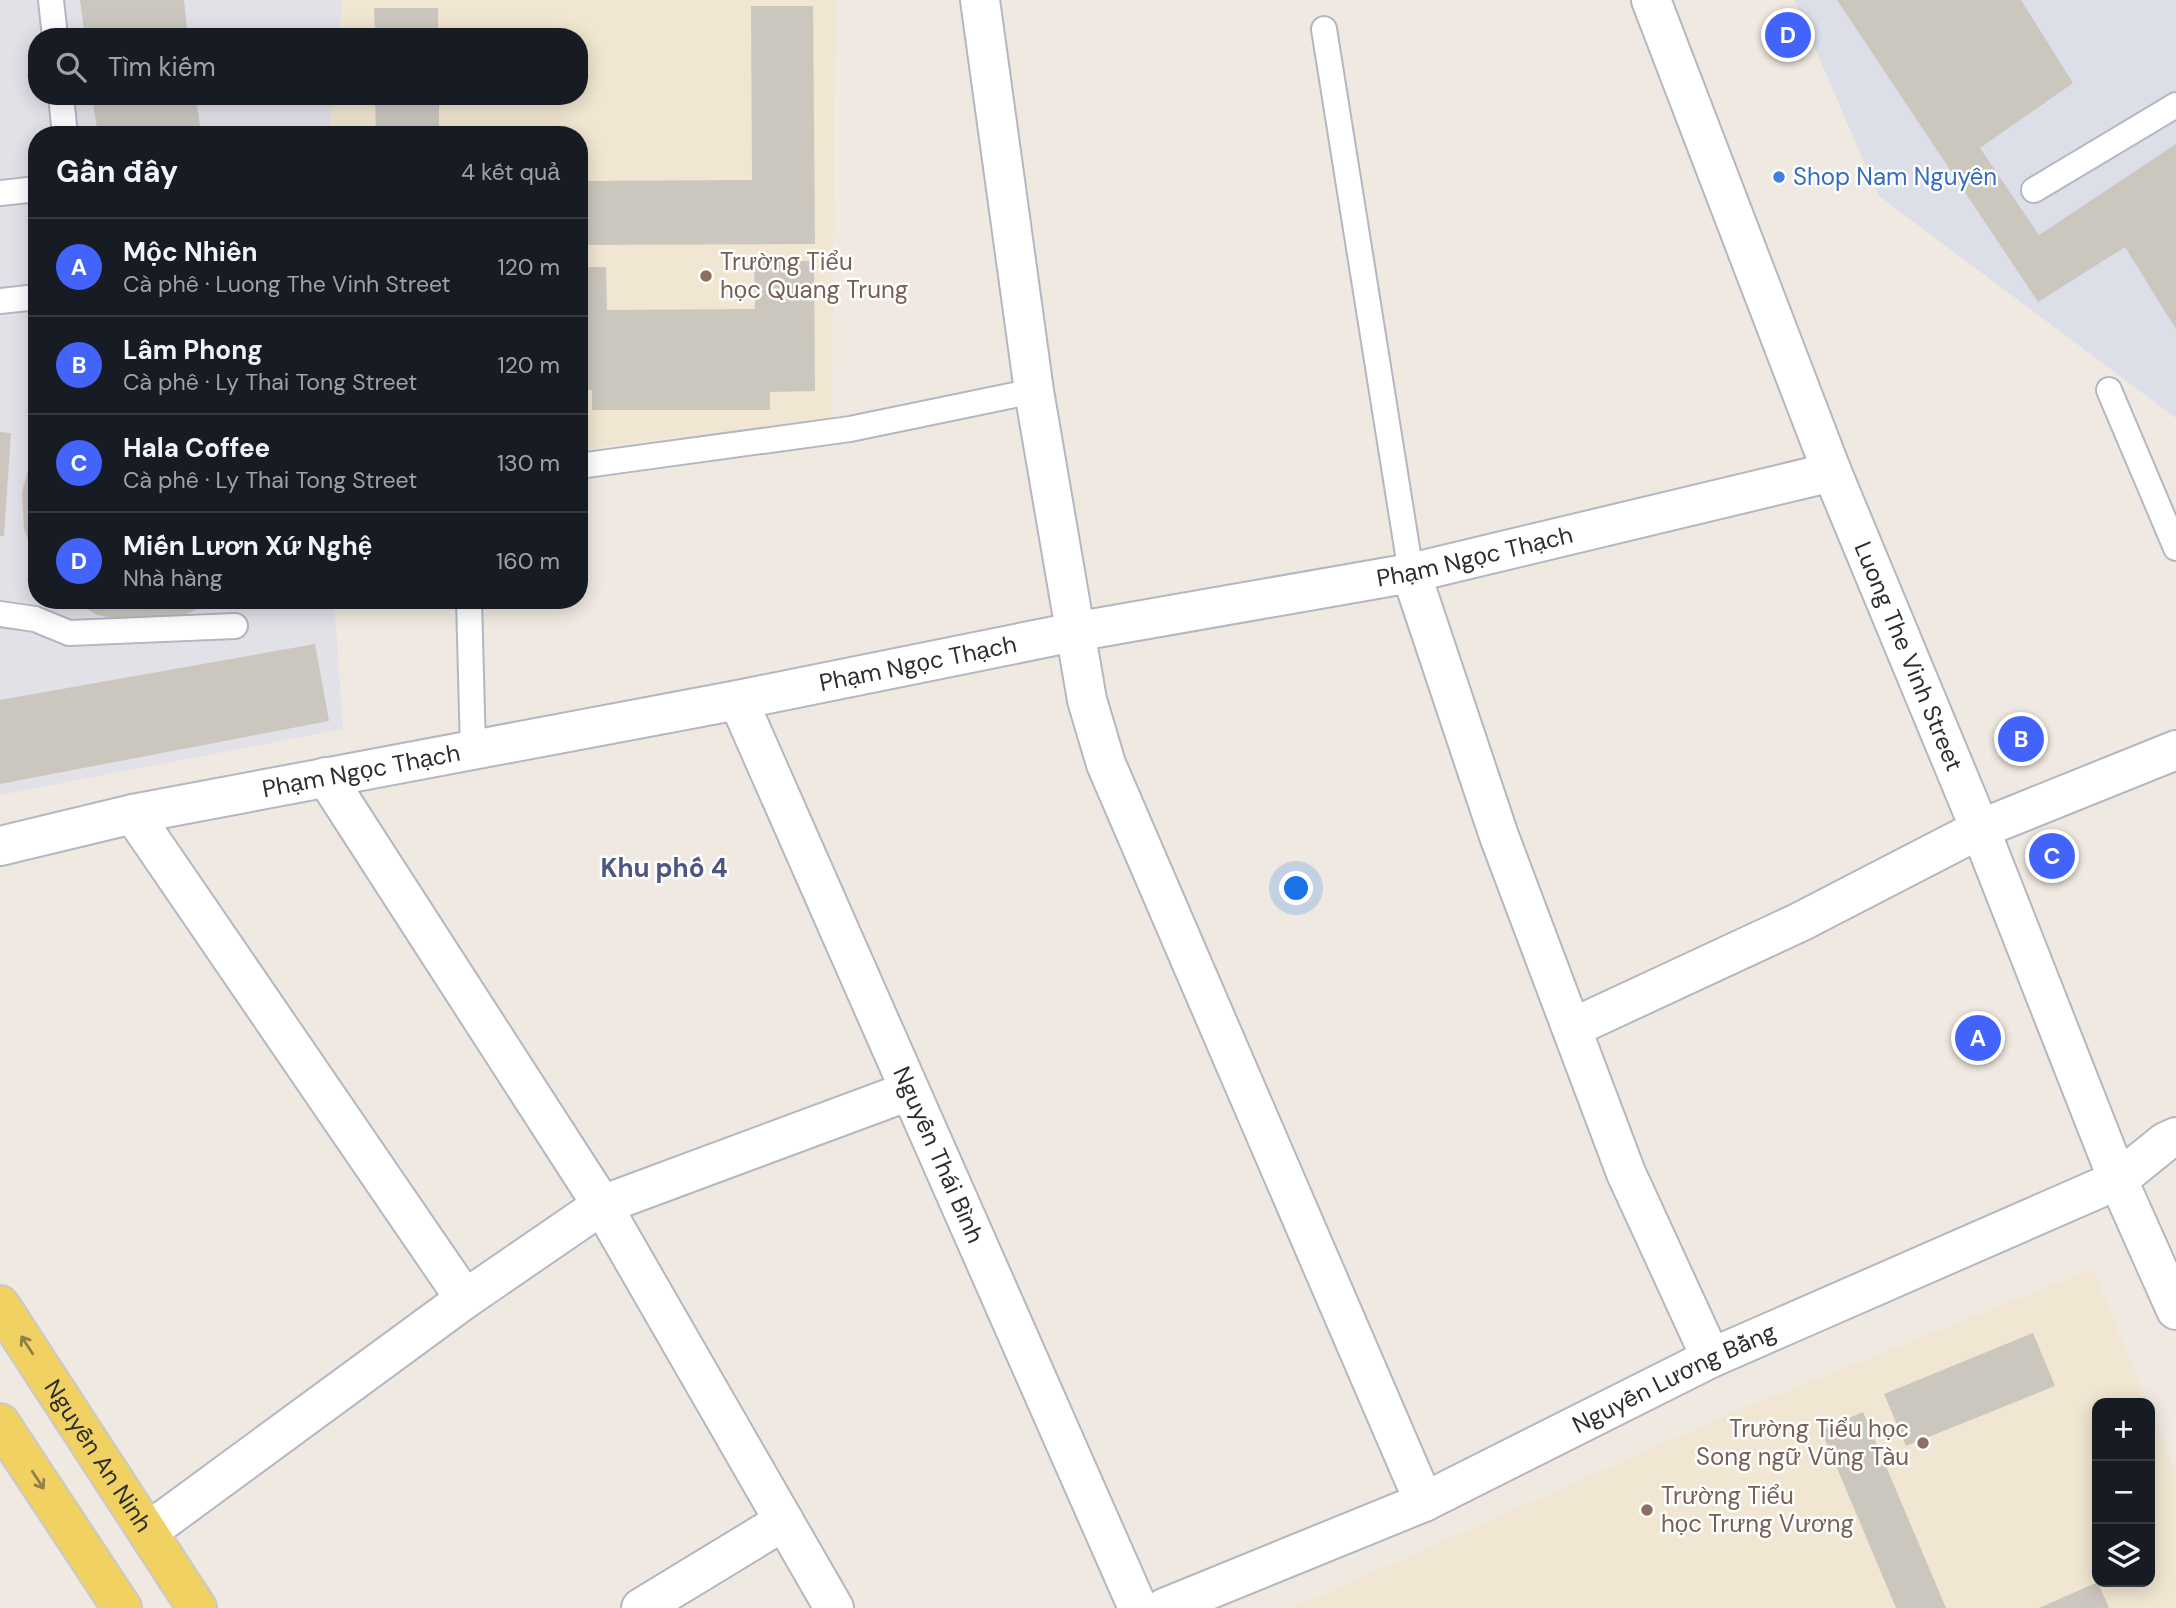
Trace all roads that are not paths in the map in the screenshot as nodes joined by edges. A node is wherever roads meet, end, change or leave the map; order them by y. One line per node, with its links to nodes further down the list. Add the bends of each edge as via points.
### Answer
1 (51, 0): 4 (lane)
2 (980, 0): 15 (street)
3 (1651, 0): 17 (street, Luong The Vinh Street)
4 (54, 28)
5 (1324, 29): 19 (lane)
6 (62, 105): 8 (lane)
7 (2176, 105): 10 (lane)
8 (64, 126)
9 (28, 190): 11 (lane)
10 (2034, 190)
11 (0, 193)
12 (28, 298): 13 (lane)
13 (0, 301)
14 (2109, 390): 18 (lane)
15 (1034, 391): 16 (lane, via 850,429); 23 (street)
16 (588, 465)
17 (1832, 472): 19 (street, Phạm Ngọc Thạch); 29 (street, Luong The Vinh Street)
18 (2176, 548)
19 (1411, 573): 23 (street, Phạm Ngọc Thạch); 31 (street, via 1499,836)
20 (469, 609): 25 (lane)
21 (0, 614): 22 (lane, via 35,619 69,633)
22 (235, 626)
23 (1074, 632): 24 (street, Phạm Ngọc Thạch); 41 (street, via 1106,764)
24 (738, 700): 25 (street, Phạm Ngọc Thạch); 32 (street, Nguyễn Thái Bình)
25 (473, 750): 27 (street, Phạm Ngọc Thạch)
26 (2176, 750): 29 (street)
27 (326, 777): 28 (street, Phạm Ngọc Thạch); 35 (street)
28 (133, 814): 30 (street, Phạm Ngọc Thạch); 36 (street)
29 (1980, 830): 31 (street, via 1800,922); 34 (street, Luong The Vinh Street)
30 (0, 846)
31 (1572, 1028): 39 (street, via 1626,1173)
32 (909, 1091): 35 (street); 48 (street, Nguyễn Thái Bình)
33 (2176, 1137): 34 (street, Nguyễn Lương Bằng)
34 (2118, 1180): 38 (street, Luong The Vinh Street); 39 (street, Nguyễn Lương Bằng)
35 (602, 1205): 36 (street); 42 (street)
36 (465, 1299): 43 (street)
37 (0, 1305): 43 (main road, Nguyễn An Ninh, one-way to 37)
38 (2176, 1310)
39 (1711, 1358): 41 (street, Nguyễn Lương Bằng)
40 (0, 1423): 44 (main road, one-way to 44)
41 (1424, 1502): 49 (street, Nguyễn Lương Bằng)
42 (784, 1521): 46 (street); 47 (street)
43 (149, 1531): 45 (main road, Nguyễn An Ninh)
44 (122, 1608)
45 (197, 1608)
46 (641, 1608)
47 (834, 1608)
48 (1138, 1608)
49 (1164, 1608)

